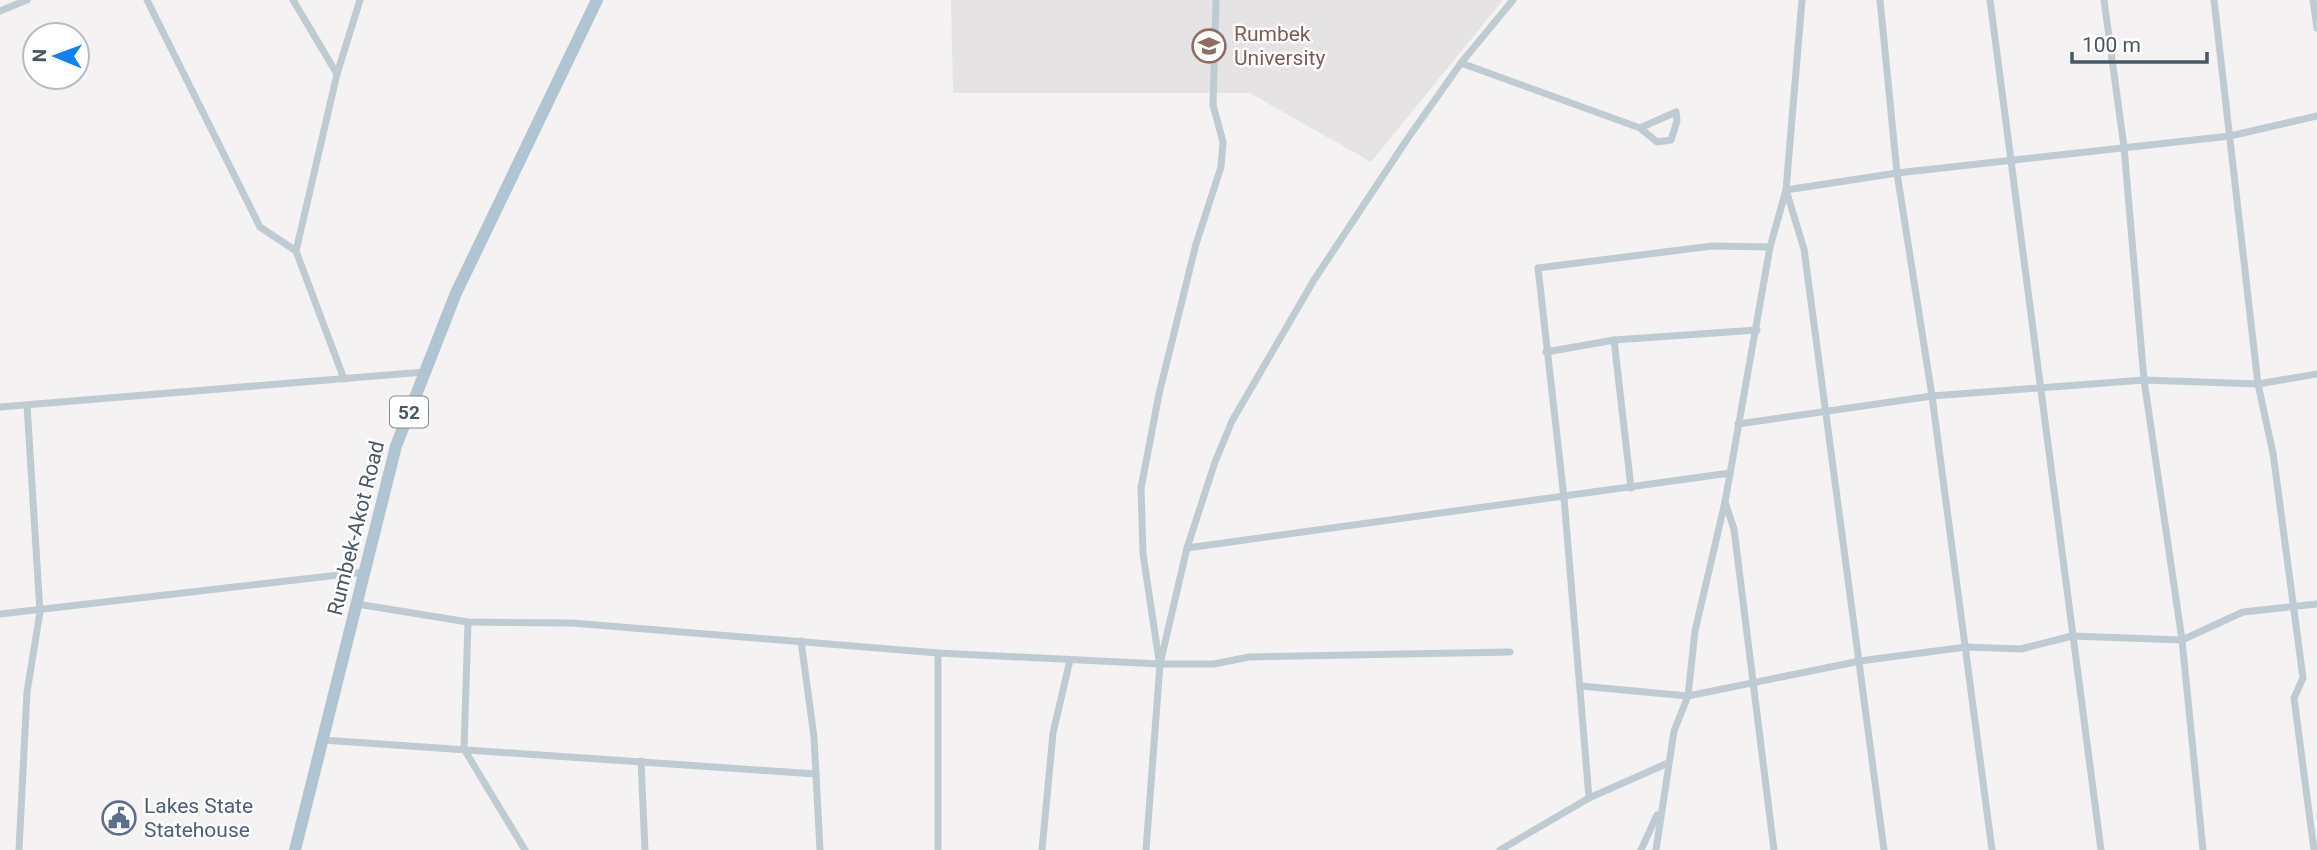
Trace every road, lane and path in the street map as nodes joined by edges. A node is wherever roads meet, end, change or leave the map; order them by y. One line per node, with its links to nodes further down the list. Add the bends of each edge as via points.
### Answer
1 (27, 0): 14 (street)
2 (147, 0): 26 (street, via 260,227)
3 (293, 0): 17 (street)
4 (360, 0): 17 (street)
5 (597, 0): 30 (main road, Rumbek-Akot Road / 52, via 456,293)
6 (1216, 0): 61 (street, via 1213,105 1223,142 1222,167 1196,244 1141,488 1143,554)
7 (1513, 0): 16 (street)
8 (1801, 0): 24 (street)
9 (1880, 0): 23 (street)
10 (1990, 0): 22 (street)
11 (2104, 0): 21 (street)
12 (2214, 0): 20 (street)
13 (2313, 0): 15 (street)
14 (0, 11)
15 (2317, 28)
16 (1461, 63): 19 (street); 45 (street, via 1335,248 1232,421)
17 (337, 74): 26 (street)
18 (2317, 116): 20 (street)
19 (1640, 128): 19 (street, via 1657,142 1671,140 1676,112)
20 (2230, 136): 21 (street); 34 (street)
21 (2124, 147): 22 (street); 33 (street)
22 (2011, 160): 23 (street); 35 (street)
23 (1898, 173): 24 (street); 36 (street)
24 (1786, 190): 25 (street); 39 (street, via 1804,249)
25 (1770, 247): 27 (street); 29 (street, via 1712,246 1538,268)
26 (296, 251): 32 (street)
27 (1757, 330): 28 (street); 40 (street)
28 (1614, 340): 29 (street); 42 (street)
29 (1546, 352): 43 (street)
30 (424, 372): 32 (street); 46 (main road, Rumbek-Akot Road / 52, via 396,446)
31 (2317, 374): 34 (street)
32 (344, 379): 37 (street)
33 (2144, 380): 34 (street); 35 (street); 55 (street)
34 (2258, 384): 49 (street, via 2273,453)
35 (2039, 388): 36 (street); 53 (street)
36 (1932, 396): 39 (street); 56 (street)
37 (27, 405): 38 (street); 50 (street)
38 (0, 407)
39 (1827, 411): 40 (street); 60 (street)
40 (1738, 424): 41 (street)
41 (1730, 473): 42 (street); 44 (street)
42 (1631, 488): 43 (street)
43 (1564, 498): 45 (street); 63 (street)
44 (1725, 502): 62 (street, via 1734,529); 64 (street, via 1695,631)
45 (1187, 548): 61 (street)
46 (365, 572): 47 (main road, Rumbek-Akot Road / 52); 50 (street)
47 (357, 604): 52 (street); 65 (main road, Rumbek-Akot Road / 52)
48 (2317, 604): 49 (street)
49 (2294, 606): 55 (street, via 2242,612); 88 (street, via 2303,678 2294,698)
50 (40, 612): 51 (street); 72 (street, via 27,692)
51 (0, 614)
52 (468, 622): 54 (street, via 572,623); 66 (street)
53 (2072, 636): 55 (street); 56 (street, via 2021,649); 86 (street)
54 (801, 640): 58 (street); 69 (street)
55 (2182, 640): 87 (street)
56 (1966, 647): 60 (street); 85 (street)
57 (1510, 652): 61 (street, via 1249,657 1214,664)
58 (938, 653): 59 (street); 77 (street)
59 (1070, 660): 61 (street); 78 (street, via 1053,733)
60 (1860, 661): 62 (street); 84 (street)
61 (1160, 664): 79 (street)
62 (1753, 682): 64 (street); 83 (street)
63 (1581, 686): 64 (street); 70 (street)
64 (1688, 696): 68 (street)
65 (323, 740): 66 (street); 73 (main road, Rumbek-Akot Road / 52)
66 (464, 749): 67 (street); 74 (street)
67 (640, 761): 69 (street); 75 (street)
68 (1668, 763): 70 (street); 71 (street)
69 (816, 774): 76 (street)
70 (1589, 798): 80 (street)
71 (1660, 809): 81 (street); 82 (street)
72 (19, 850)
73 (295, 850)
74 (525, 850)
75 (645, 850)
76 (820, 850)
77 (938, 850)
78 (1042, 850)
79 (1146, 850)
80 (1500, 850)
81 (1642, 850)
82 (1656, 850)
83 (1774, 850)
84 (1884, 850)
85 (1992, 850)
86 (2101, 850)
87 (2203, 850)
88 (2314, 850)

